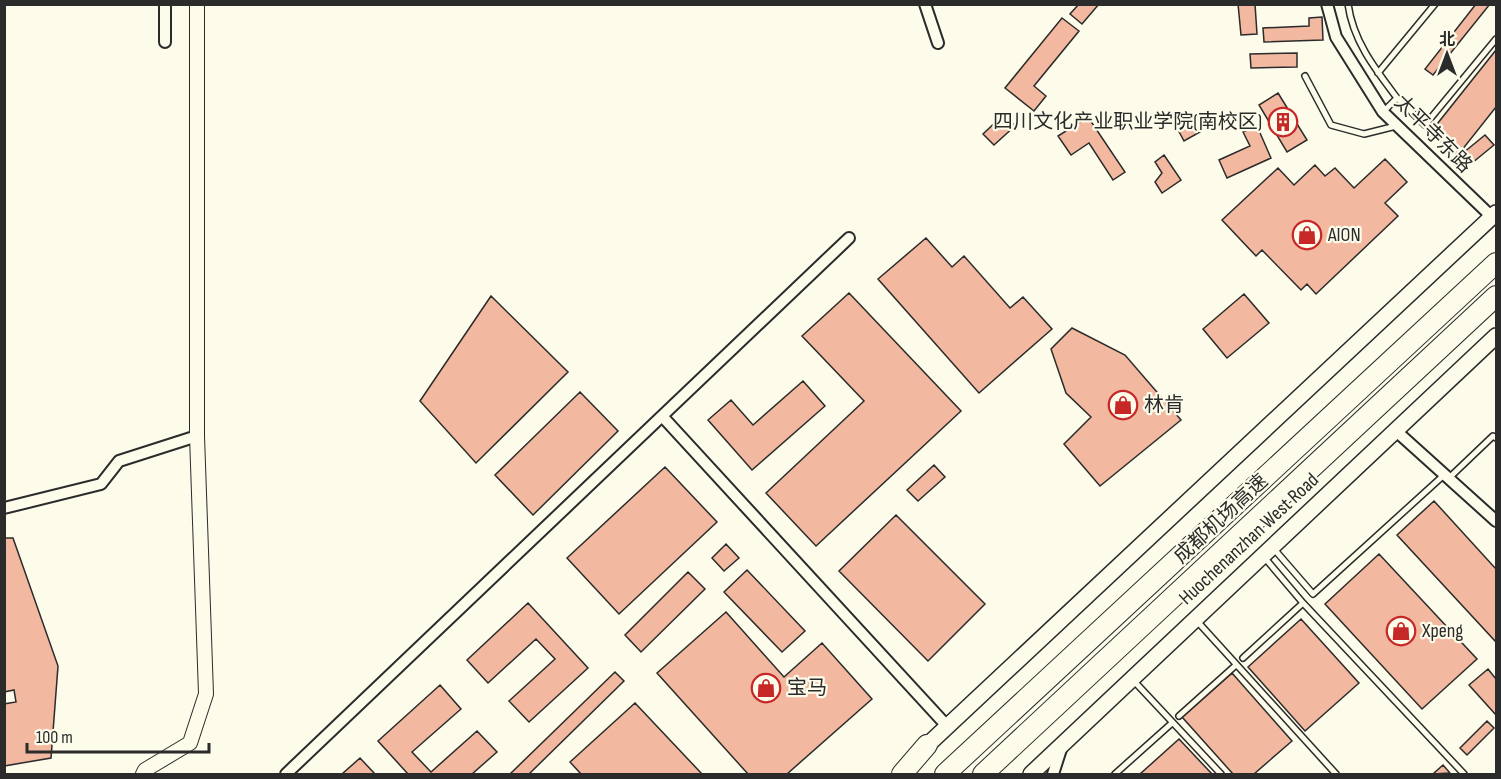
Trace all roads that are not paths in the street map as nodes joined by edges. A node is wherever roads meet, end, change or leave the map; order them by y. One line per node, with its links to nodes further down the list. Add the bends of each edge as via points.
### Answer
1 (165, 4): 8 (street)
2 (197, 4): 22 (street)
3 (925, 4): 9 (street)
4 (1327, 4): 13 (street, 太平寺东路, via 1336,37)
5 (1348, 4): 10 (lane, via 1350,24)
6 (1435, 4): 10 (lane)
7 (1497, 39): 12 (lane, via 1425,125)
8 (165, 42)
9 (938, 43)
10 (1378, 73): 12 (lane)
11 (1305, 76): 14 (lane, via 1331,125 1364,134)
12 (1398, 98): 13 (lane)
13 (1383, 112): 14 (street, 太平寺东路)
14 (1396, 126): 15 (street, 太平寺东路)
15 (1494, 215): 35 (main road)
16 (849, 238): 20 (street)
17 (1497, 263): 42 (highway, 成都机场高速)
18 (1497, 296): 43 (highway, 成都机场高速)
19 (1497, 336): 21 (main road, Huochenanzhan West Road)
20 (662, 416): 35 (street); 39 (street)
21 (1395, 430): 24 (street); 27 (main road, Huochenanzhan West Road)
22 (197, 436): 25 (street, via 119,461 101,484); 38 (street, via 206,694 190,743)
23 (1497, 438): 24 (lane, via 1493,436)
24 (1446, 477): 26 (street); 27 (lane, via 1313,594)
25 (4, 508)
26 (1497, 521)
27 (1267, 551): 28 (lane); 29 (main road, Huochenanzhan West Road)
28 (1303, 603): 30 (lane); 49 (lane)
29 (1195, 619): 31 (lane); 32 (main road, Huochenanzhan West Road)
30 (1243, 658)
31 (1236, 665): 33 (lane); 48 (lane)
32 (1132, 679): 34 (lane); 36 (main road, Huochenanzhan West Road)
33 (1179, 716)
34 (1172, 723): 46 (lane); 47 (lane)
35 (947, 726): 37 (main road)
36 (1064, 743): 44 (main road, Huochenanzhan West Road); 45 (street)
37 (927, 745): 40 (main road); 41 (highway)
38 (143, 774)
39 (286, 774)
40 (896, 774)
41 (902, 774)
42 (945, 774)
43 (983, 774)
44 (1031, 774)
45 (1053, 774)
46 (1115, 774)
47 (1221, 774)
48 (1336, 774)
49 (1464, 774)

